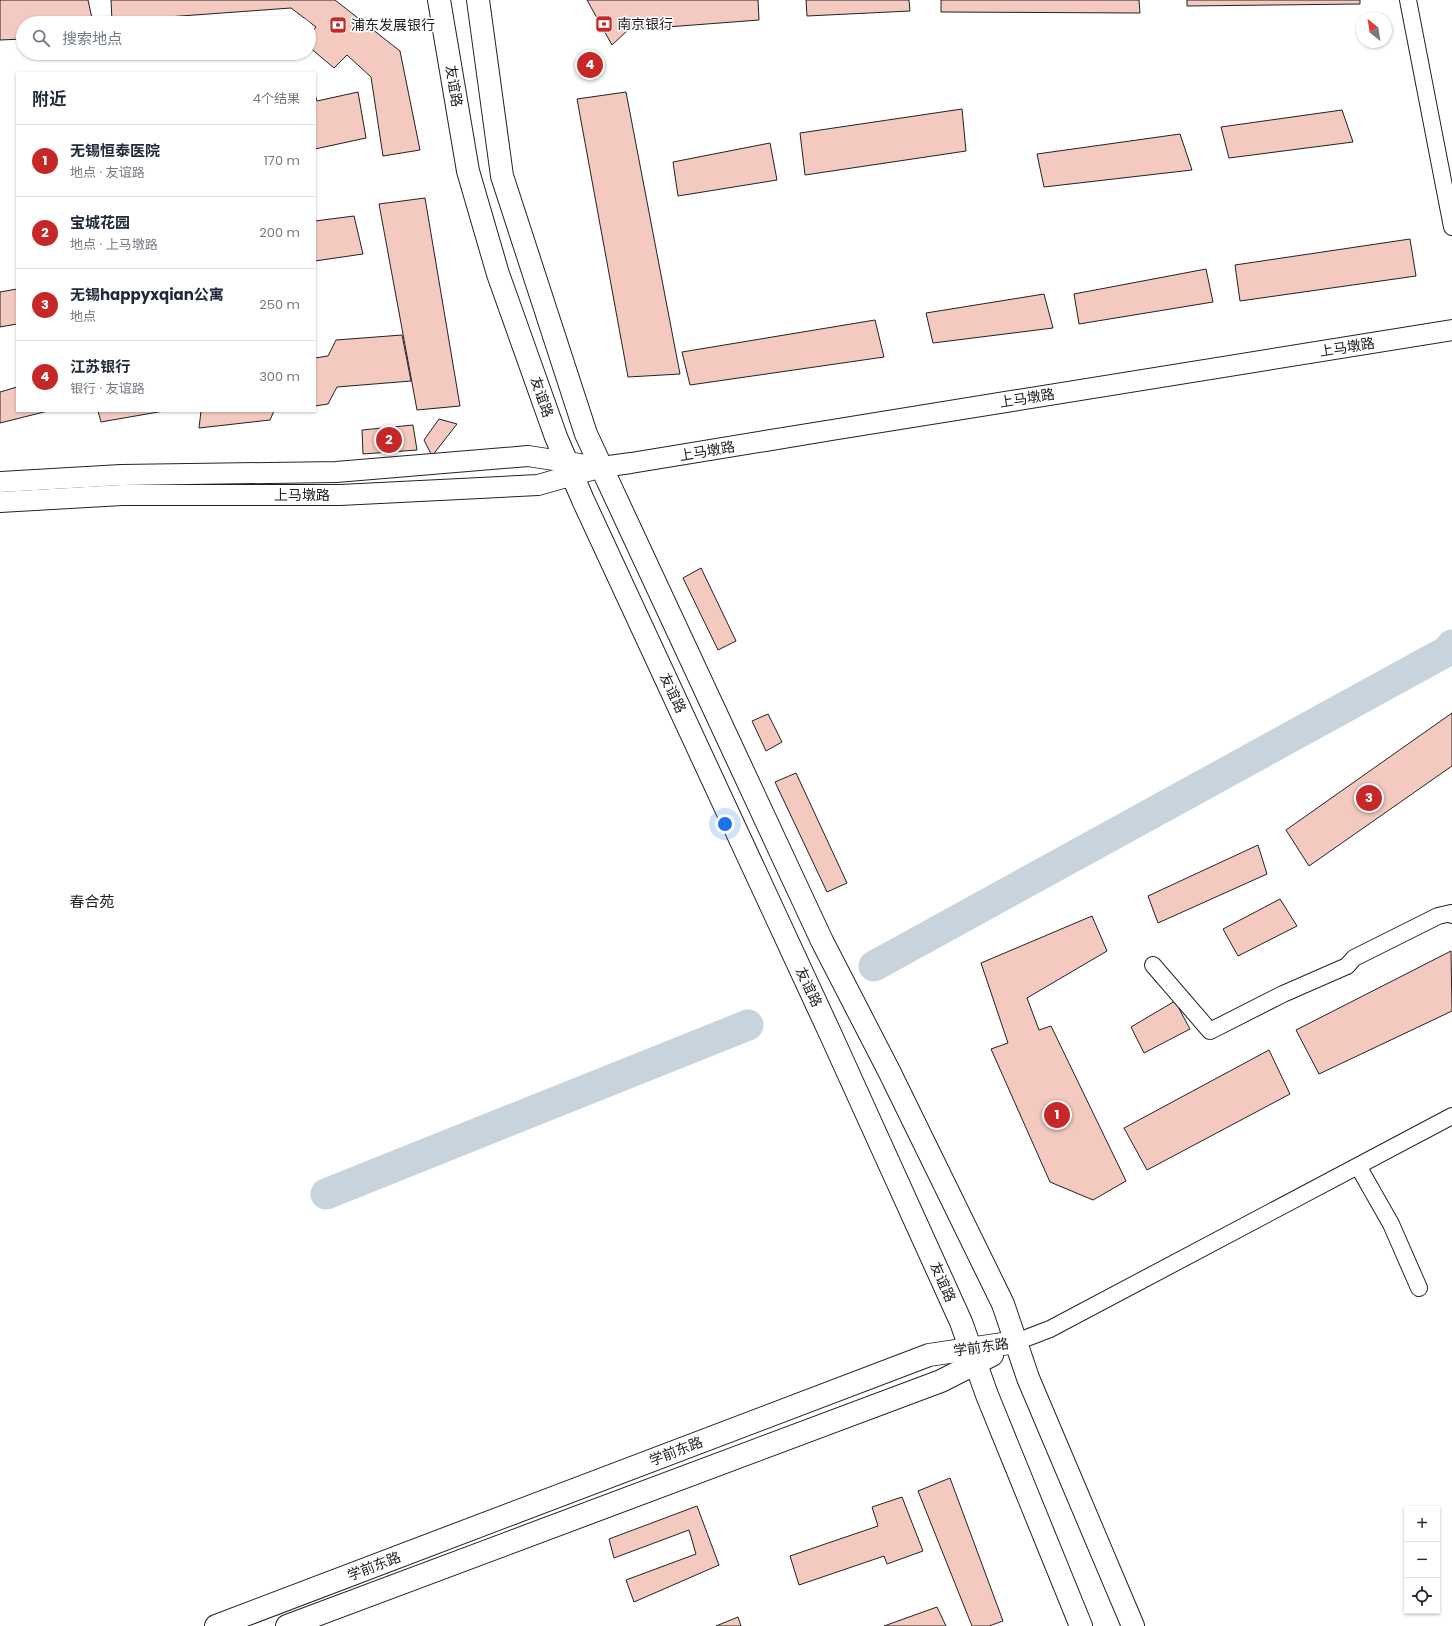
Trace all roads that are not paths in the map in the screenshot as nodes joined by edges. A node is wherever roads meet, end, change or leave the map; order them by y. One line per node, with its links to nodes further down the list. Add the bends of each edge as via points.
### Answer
1 (439, 0): 7 (main road, 友谊路, via 468,171 498,274)
2 (478, 0): 6 (main road, via 502,176 586,434)
3 (1408, 0): 4 (street)
4 (1452, 227)
5 (1452, 330): 6 (street, 上马墩路)
6 (602, 467): 7 (street, 上马墩路); 15 (main road, via 822,941 1003,1304)
7 (569, 469): 8 (street, 上马墩路, via 528,456 336,472 120,476); 9 (street, 上马墩路, via 538,485 340,495 122,495); 16 (main road, 友谊路, via 830,1033 961,1322)
8 (0, 482)
9 (0, 502)
10 (1452, 915): 11 (street, via 1451,913 1438,916 1354,958 1346,966 1210,1031)
11 (1153, 965)
12 (1452, 1116): 13 (street)
13 (1358, 1166): 14 (street, via 1391,1224); 15 (street, via 1050,1329)
14 (1419, 1288)
15 (1016, 1342): 16 (main road, 学前东路); 20 (main road, via 1031,1385)
16 (973, 1356): 17 (main road, 学前东路, via 929,1355); 18 (main road, 学前东路, via 941,1381); 19 (main road, 友谊路)
17 (216, 1626)
18 (287, 1626)
19 (1081, 1626)
20 (1133, 1626)

